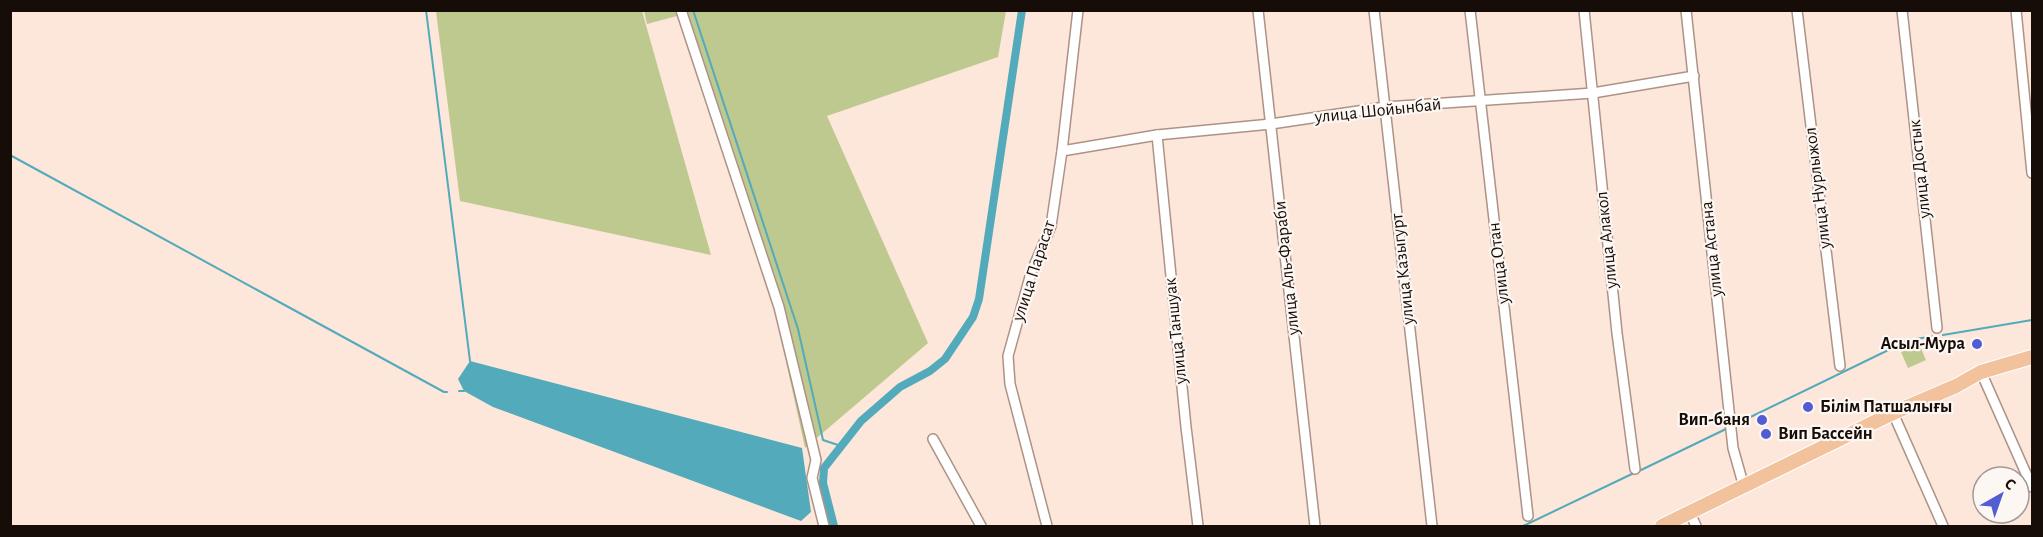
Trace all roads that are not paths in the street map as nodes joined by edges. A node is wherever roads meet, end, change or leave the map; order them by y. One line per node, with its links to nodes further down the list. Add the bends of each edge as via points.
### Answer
1 (681, 10): 30 (street, via 779,307 816,460 812,478)
2 (1078, 10): 17 (street, улица Парасат)
3 (1258, 10): 15 (street, улица Аль-Фараби)
4 (1374, 10): 14 (street, улица Казыгурт)
5 (1470, 10): 13 (street, улица Отан)
6 (1584, 10): 12 (street, улица Алакол)
7 (1686, 10): 11 (street, улица Астана)
8 (1797, 10): 21 (street, улица Нурлыжол)
9 (1902, 10): 19 (street, улица Достык)
10 (2016, 10): 18 (street)
11 (1694, 76): 12 (street, улица Шойынбай); 26 (street, улица Астана, via 1733,448)
12 (1593, 93): 13 (street, улица Шойынбай); 25 (street, улица Алакол)
13 (1480, 102): 14 (street, улица Шойынбай); 29 (street, улица Отан)
14 (1385, 107): 15 (street, улица Шойынбай); 35 (street, улица Казыгурт)
15 (1271, 123): 16 (street, улица Шойынбай); 34 (street, улица Аль-Фараби)
16 (1157, 135): 17 (street, улица Шойынбай); 33 (street, улица Таншуак)
17 (1062, 151): 32 (street, улица Парасат, via 1051,226 1031,273 1008,356 1010,384)
18 (2032, 173)
19 (1937, 328)
20 (2032, 357): 22 (main road)
21 (1840, 366)
22 (1981, 372): 23 (main road); 27 (street)
23 (1893, 413): 26 (main road); 38 (street)
24 (933, 440): 31 (street)
25 (1635, 469)
26 (1744, 487): 28 (main road)
27 (2032, 487)
28 (1690, 513): 36 (main road); 37 (street)
29 (1528, 516)
30 (824, 526)
31 (981, 526)
32 (1047, 526)
33 (1198, 526)
34 (1315, 526)
35 (1432, 526)
36 (1662, 526)
37 (1696, 526)
38 (1943, 526)

